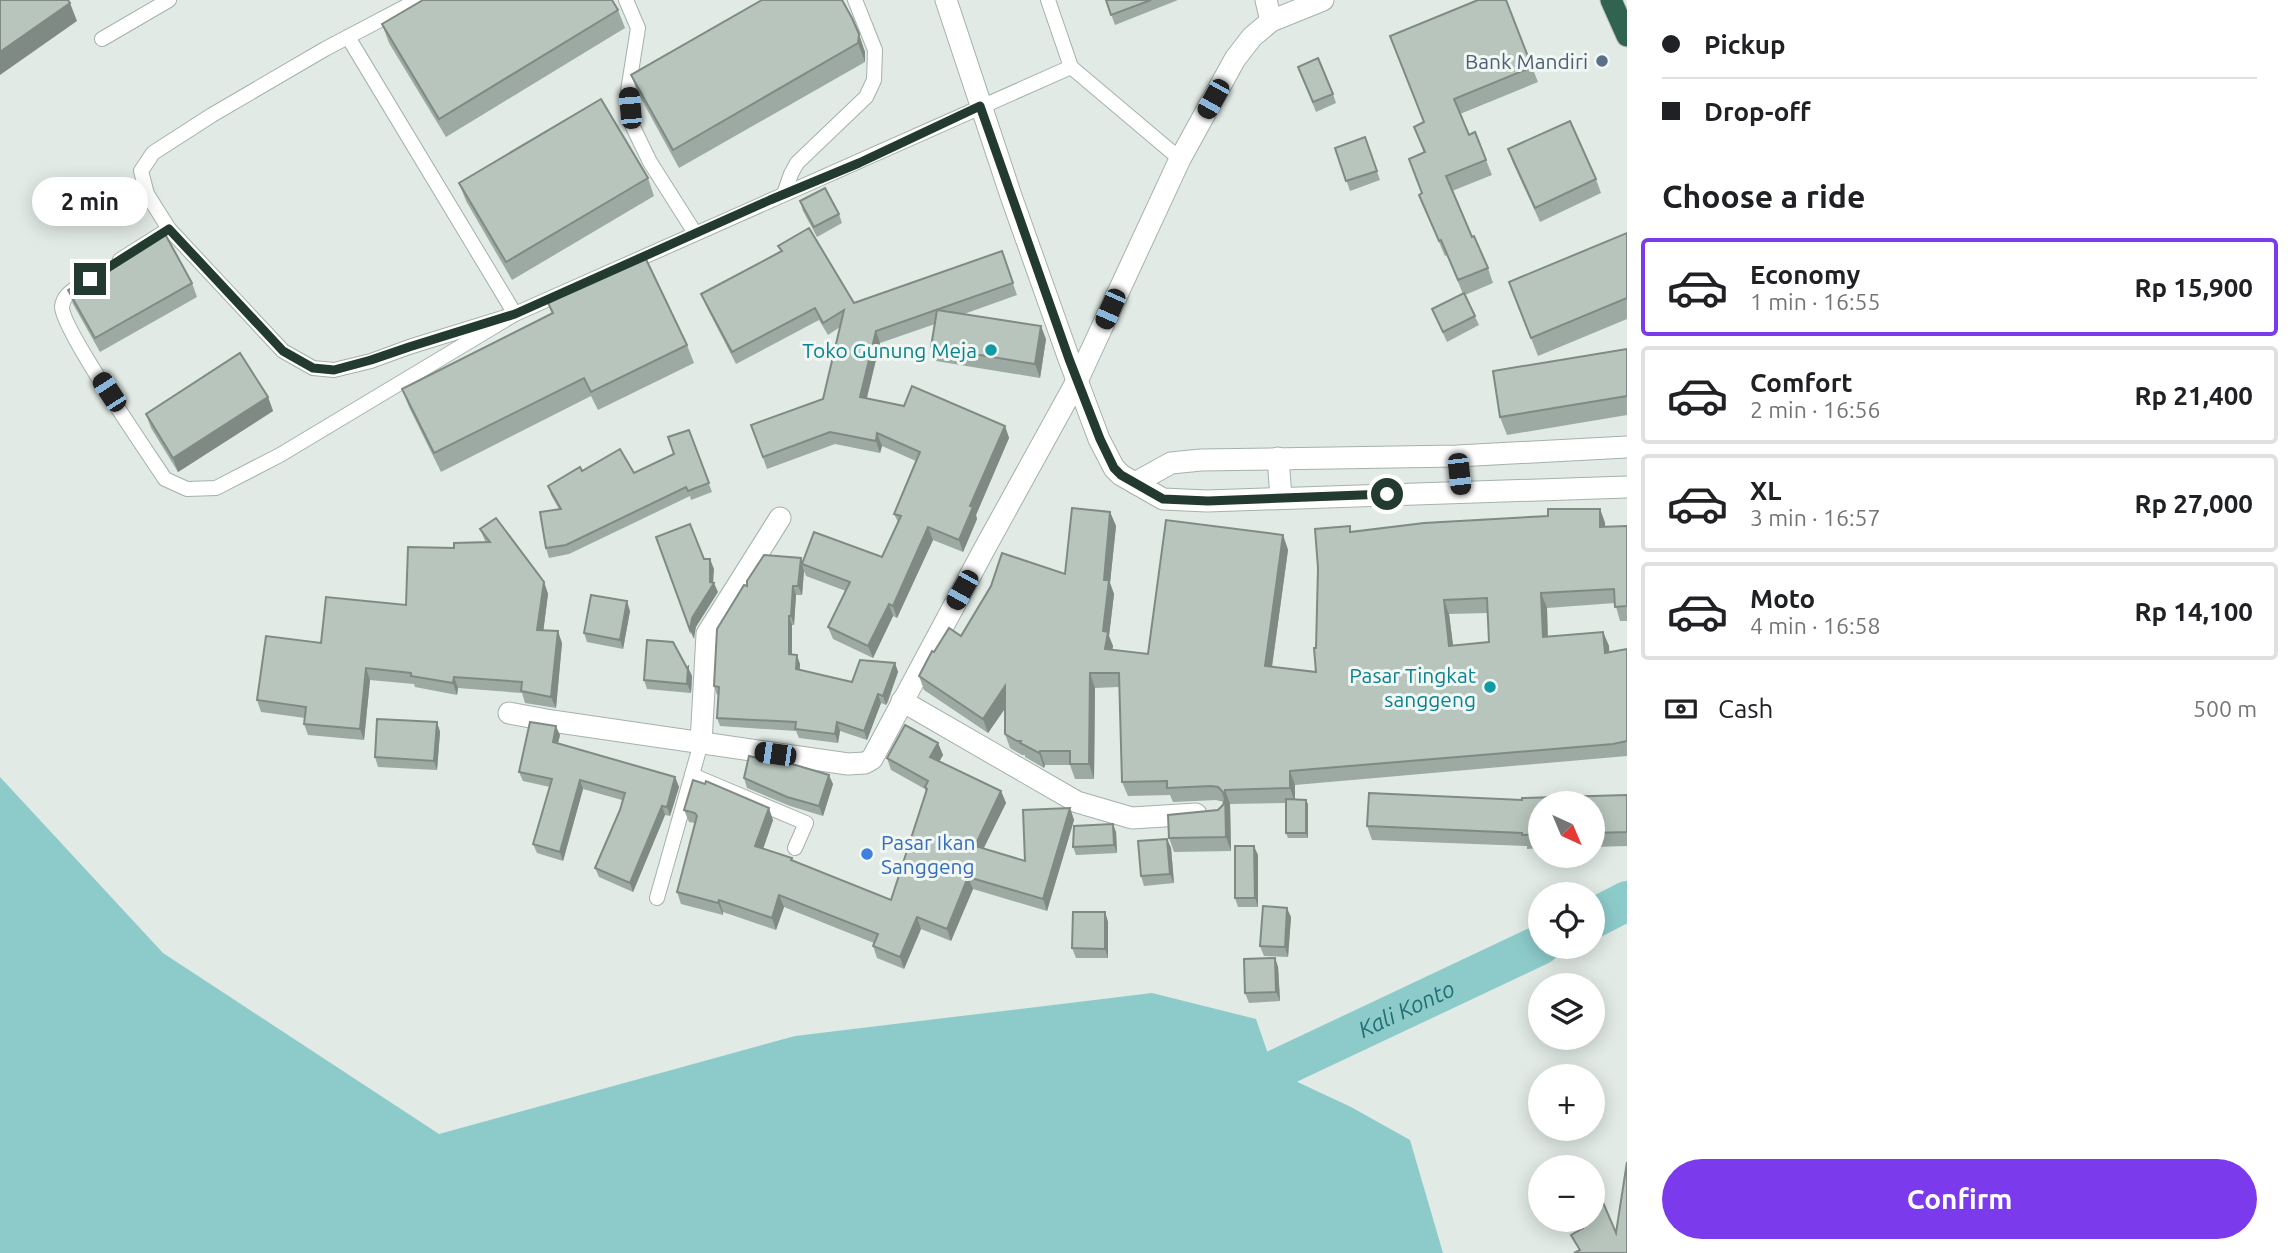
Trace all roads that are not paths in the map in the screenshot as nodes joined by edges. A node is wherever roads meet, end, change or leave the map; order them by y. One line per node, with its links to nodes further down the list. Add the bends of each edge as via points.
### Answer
1 (169, 0): 12 (lane)
2 (418, 0): 11 (lane)
3 (626, 0): 18 (lane, via 638,28 628,91 632,125)
4 (855, 0): 16 (lane, via 874,50 874,80 866,97 797,163)
5 (946, 0): 14 (street)
6 (1048, 0): 13 (lane)
7 (1323, 0): 9 (street)
8 (1611, 0): 10 (highway)
9 (1268, 10): 15 (street)
10 (1627, 36)
11 (348, 37): 17 (lane, via 153,153 141,170 146,194); 19 (lane)
12 (102, 39)
13 (1071, 67): 14 (lane); 15 (lane)
14 (980, 106): 16 (lane); 20 (street)
15 (1180, 159): 20 (street)
16 (784, 194): 18 (lane)
17 (169, 229): 19 (lane, via 283,351 313,368 334,370 359,364); 19 (lane, via 71,292 63,300 62,311 165,480 187,489 216,488 280,456)
18 (695, 233): 19 (lane)
19 (515, 314)
20 (1078, 379): 24 (street, via 1114,468); 29 (street)
21 (1627, 447): 22 (street)
22 (1457, 456): 23 (street); 26 (street)
23 (1278, 458): 24 (street, via 1171,463); 27 (street)
24 (1135, 483): 27 (street, via 1163,499)
25 (1627, 487): 26 (street)
26 (1461, 492): 27 (street)
27 (1280, 497)
28 (780, 518): 31 (street, via 707,634)
29 (902, 701): 31 (street, via 876,753 864,763); 33 (street, via 1077,802 1132,818)
30 (509, 713): 31 (street)
31 (701, 743): 32 (lane)
32 (692, 775): 34 (lane, via 806,823); 35 (lane)
33 (1217, 813)
34 (795, 848)
35 (657, 898)

